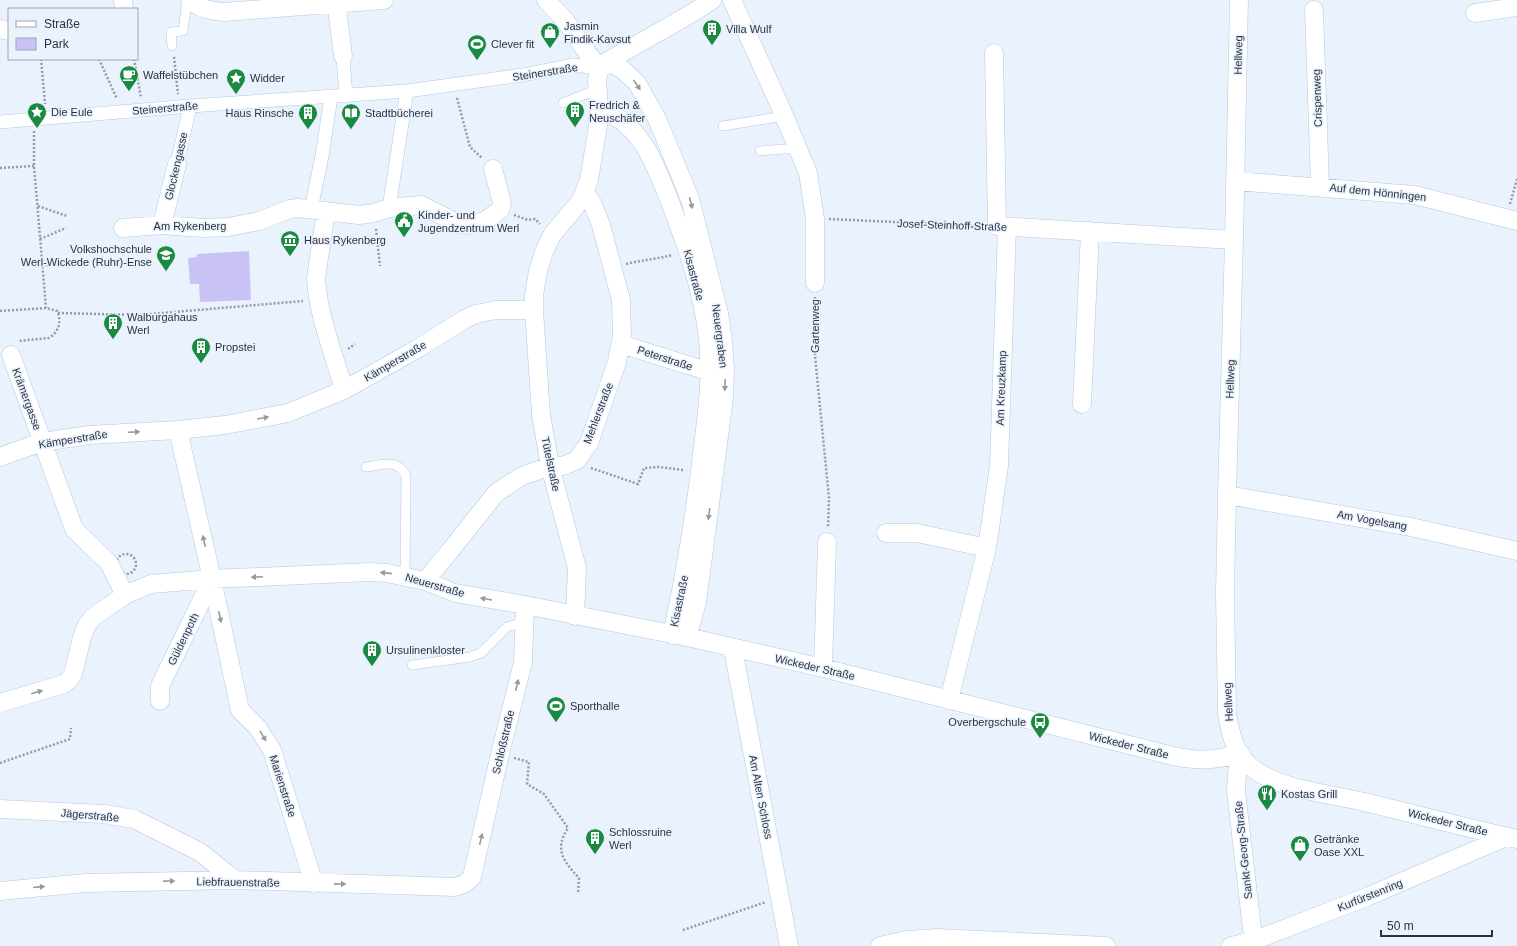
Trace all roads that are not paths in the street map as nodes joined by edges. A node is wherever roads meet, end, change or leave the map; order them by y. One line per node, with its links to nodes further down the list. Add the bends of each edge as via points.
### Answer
1 (187, 0): 12 (lane, via 183,31 171,32)
2 (190, 0): 8 (street, via 204,9 224,12)
3 (384, 0): 8 (street)
4 (546, 0): 15 (street, Neuergraben, via 565,20 588,54)
5 (712, 0): 15 (street)
6 (732, 0): 22 (street, Gartenweg)
7 (1239, 0): 29 (street, Hellweg)
8 (337, 2): 14 (street)
9 (1517, 7): 11 (street)
10 (1314, 10): 30 (street, Crispenweg)
11 (1475, 13)
12 (172, 46)
13 (994, 53): 36 (street, Am Kreuzkamp)
14 (343, 56): 17 (street)
15 (604, 65): 16 (street, Steinerstraße, via 572,65 454,86); 19 (street, via 597,80); 63 (street, Neuergraben, one-way to 63, via 623,70 637,83 658,121 690,199 719,313 723,341 724,398 697,602)
16 (407, 91): 17 (street, Steinerstraße); 33 (street)
17 (346, 96): 18 (street, Steinerstraße)
18 (331, 97): 21 (street, Steinerstraße); 32 (street, via 322,156)
19 (599, 98): 20 (lane); 31 (street, via 594,154); 44 (street, Kisastraße, via 648,150 669,198 688,251 704,311)
20 (563, 103)
21 (185, 106): 23 (street, Steinerstraße); 27 (street, Glockengasse)
22 (784, 116): 24 (lane); 25 (street, Gartenweg)
23 (0, 122)
24 (723, 126)
25 (797, 148): 26 (lane); 40 (street, Gartenweg, via 808,173 815,219)
26 (760, 151)
27 (177, 164): 35 (street, Glockengasse)
28 (493, 169): 33 (street, Am Rykenberg, via 502,207 485,221 463,225 421,205)
29 (1235, 180): 30 (street, Auf dem Hönningen); 39 (street, Hellweg)
30 (1320, 186): 34 (street, Auf dem Hönningen, via 1415,194)
31 (585, 192): 41 (street, via 552,235 544,252 535,284); 42 (street, Mehlerstraße, via 601,225 621,300)
32 (319, 210): 33 (street, Am Rykenberg, via 359,215); 35 (street, Am Rykenberg, via 290,209 259,221 228,227); 45 (street, via 316,278 319,300)
33 (382, 210)
34 (1512, 219)
35 (162, 225): 37 (street, Am Rykenberg)
36 (1002, 226): 38 (street, Josef-Steinhoff-Straße); 55 (street, Am Kreuzkamp, via 998,466)
37 (123, 228)
38 (1090, 231): 39 (street, Josef-Steinhoff-Straße); 46 (street)
39 (1234, 240): 52 (street, Hellweg)
40 (815, 283)
41 (534, 310): 45 (street, Kämperstraße, via 496,310 476,314); 50 (street, Tütelstraße, via 541,415)
42 (620, 344): 44 (street, Peterstraße); 50 (street, Mehlerstraße, via 618,362 589,442 577,460 563,466)
43 (13, 348): 48 (street, Krämergasse)
44 (710, 372): 63 (street, Kisastraße, via 700,472 682,589)
45 (344, 390): 47 (street, Kämperstraße, one-way to 45, via 225,425 288,413)
46 (1082, 404)
47 (178, 430): 48 (street, Kämperstraße, one-way to 47, via 89,435); 58 (street, one-way to 47)
48 (43, 442): 49 (street, Kämperstraße); 60 (street, Krämergasse, via 74,529 109,562)
49 (0, 457)
50 (550, 466): 59 (street, via 522,476 496,493); 62 (street, Tütelstraße, via 577,568)
51 (366, 467): 57 (lane, via 393,463 402,468 406,476)
52 (1227, 494): 56 (street, Am Vogelsang, via 1411,527); 70 (street, Hellweg, via 1227,713 1234,744)
53 (886, 533): 55 (street, via 916,533)
54 (827, 542): 66 (street)
55 (987, 548): 67 (street, Am Kreuzkamp)
56 (1517, 551)
57 (405, 576): 58 (street, Neuerstraße, one-way to 58, via 370,572); 59 (street, Neuerstraße)
58 (212, 579): 60 (street, Neuerstraße, via 151,584); 68 (street, Güldenpoth, via 160,686); 75 (street, Marienstraße, one-way to 75, via 240,710 258,728 272,750)
59 (424, 581): 61 (street, Neuerstraße, one-way to 59, via 455,593)
60 (124, 594): 69 (street, Neuerstraße, one-way to 60, via 64,684 69,680 87,625 93,616)
61 (525, 613): 62 (street, Neuerstraße); 65 (lane, via 481,653 470,657); 73 (street, Schloßstraße, one-way to 61, via 523,662)
62 (575, 616): 63 (street, Neuerstraße)
63 (679, 636): 64 (street, Neuerstraße)
64 (733, 649): 66 (street, Wickeder Straße); 78 (street, Am Alten Schloss)
65 (412, 665)
66 (823, 668): 67 (street, Wickeder Straße)
67 (949, 700): 70 (street, Wickeder Straße, via 1192,760 1212,761)
68 (160, 701)
69 (0, 703)
70 (1241, 754): 72 (street, Wickeder Straße, via 1251,767 1290,785); 77 (street, Sankt-Georg-Straße, via 1236,791)
71 (0, 809): 74 (street, Jägerstraße, via 98,814 134,819 200,852)
72 (1511, 838): 77 (street, Kurfürstenring)
73 (472, 877): 75 (street, Liebfrauenstraße, one-way to 73, via 455,887)
74 (235, 880): 75 (street, Liebfrauenstraße); 76 (street, Liebfrauenstraße, one-way to 74, via 86,883)
75 (314, 884)
76 (0, 891)
77 (1253, 944): 81 (street, Kurfürstenring)
78 (789, 946)
79 (880, 946): 80 (street, via 907,940 937,938)
80 (1106, 946)
81 (1231, 946)

